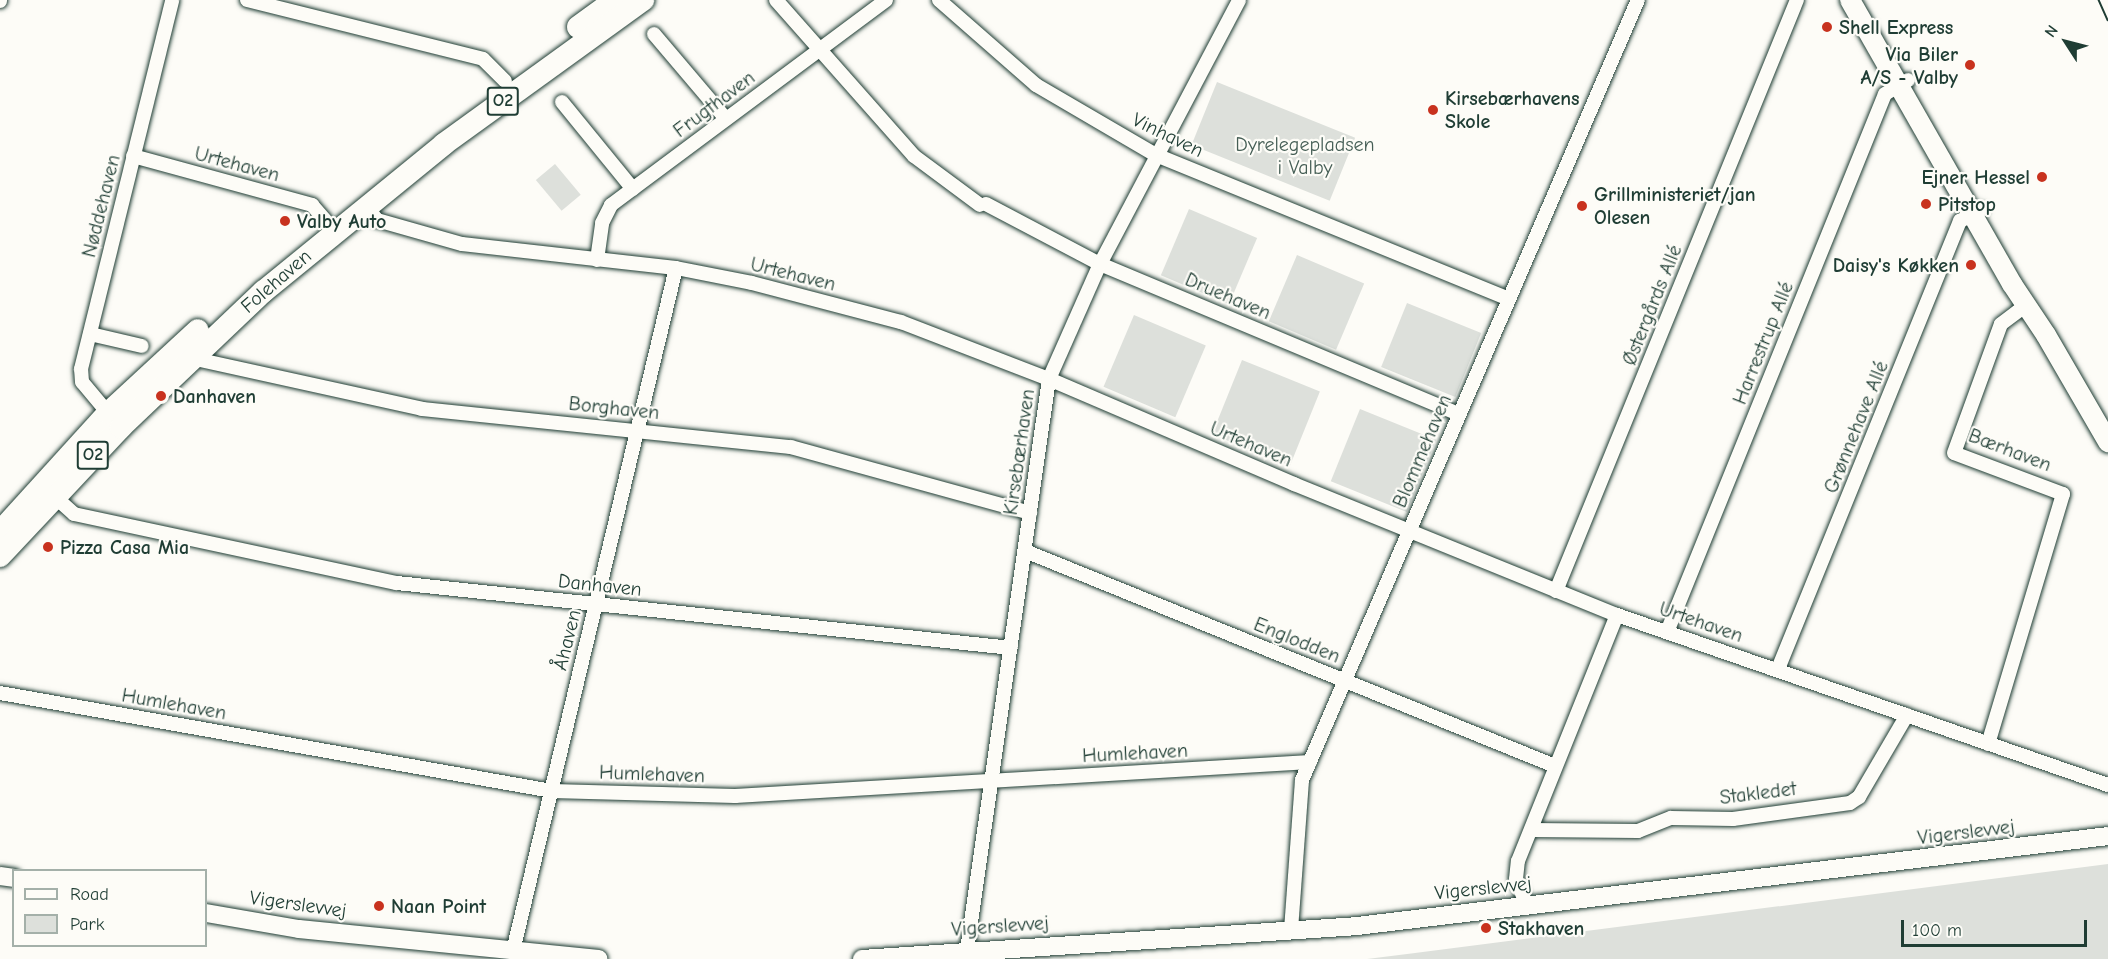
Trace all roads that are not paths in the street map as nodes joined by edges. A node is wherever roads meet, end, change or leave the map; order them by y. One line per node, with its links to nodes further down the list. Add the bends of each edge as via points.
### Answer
1 (172, 0): 20 (street, Nøddehaven)
2 (247, 0): 15 (street, via 483,59)
3 (615, 0): 15 (main road, Folehaven / O2)
4 (643, 0): 22 (main road, Folehaven / O2)
5 (776, 0): 14 (street, Druehaven)
6 (886, 0): 14 (street, Frugthaven)
7 (939, 0): 19 (street, Vinhaven, via 1036,85)
8 (1239, 0): 19 (street, Kirsebærhaven)
9 (1638, 0): 28 (street, Blommehaven)
10 (1797, 0): 45 (street, Østergårds Allé)
11 (1850, 0): 16 (main road)
12 (1863, 0): 16 (main road)
13 (654, 34): 18 (street)
14 (820, 50): 18 (street, Frugthaven); 26 (street, Druehaven, via 914,156 983,204)
15 (505, 81): 24 (main road, Folehaven / O2)
16 (1903, 83): 23 (main road); 48 (street, Harrestrup Allé, via 1886,94)
17 (562, 102): 21 (street)
18 (726, 119): 21 (street, Frugthaven)
19 (1156, 155): 26 (street, Kirsebærhaven); 28 (street, Vinhaven)
20 (133, 156): 24 (street, Urtehaven, via 312,205); 30 (street, Nøddehaven)
21 (633, 189): 25 (street, Frugthaven, via 605,213)
22 (366, 206): 25 (street, Urtehaven, via 378,220 462,244); 32 (main road, Folehaven / O2)
23 (1977, 212): 29 (main road); 36 (main road); 50 (street, Grønnehave Allé, via 1960,221)
24 (325, 220): 34 (main road, Folehaven / O2)
25 (597, 260): 27 (street, Urtehaven)
26 (1100, 264): 33 (street, Kirsebærhaven); 35 (street, Druehaven)
27 (676, 268): 33 (street, Urtehaven, via 753,283 901,322); 37 (street, Åhaven)
28 (1508, 299): 35 (street, Blommehaven)
29 (2026, 305): 38 (main road); 54 (street, Bærhaven, via 2001,324 1954,453 2053,488 2062,494 2063,500)
30 (90, 334): 31 (street); 34 (street, Nøddehaven, via 81,369 82,382)
31 (142, 346)
32 (190, 358): 37 (street, Borghaven, via 422,409); 39 (main road, Folehaven / O2)
33 (1049, 379): 40 (street, Kirsebærhaven); 41 (street, Urtehaven)
34 (108, 413): 42 (main road, Folehaven / O2)
35 (1459, 414): 41 (street, Blommehaven)
36 (2108, 418)
37 (638, 429): 40 (street, Borghaven, via 790,447); 46 (street, Åhaven)
38 (2108, 442)
39 (54, 496): 44 (main road, Folehaven / O2); 46 (street, Danhaven, via 74,514 398,583)
40 (1030, 513): 43 (street, Kirsebærhaven)
41 (1410, 529): 45 (street, Urtehaven); 51 (street, Blommehaven)
42 (0, 532)
43 (1024, 551): 49 (street, Kirsebærhaven); 51 (street, Englodden)
44 (0, 556)
45 (1556, 591): 47 (street, Urtehaven)
46 (596, 604): 49 (street, Danhaven); 59 (street, Åhaven)
47 (1617, 615): 48 (street, Urtehaven); 56 (street)
48 (1667, 632): 50 (street, Urtehaven)
49 (1011, 648): 57 (street, Kirsebærhaven)
50 (1778, 669): 53 (street, Urtehaven)
51 (1345, 681): 55 (street, Blommehaven); 56 (street, Englodden)
52 (0, 693): 59 (street, Humlehaven)
53 (1907, 715): 54 (street, Urtehaven); 60 (street, Stakledet, via 1858,797 1850,803 1734,819 1671,818 1638,831)
54 (1988, 744): 58 (street, Urtehaven)
55 (1310, 762): 57 (street, Humlehaven); 64 (street, Blommehaven, via 1302,780)
56 (1555, 766): 60 (street)
57 (992, 781): 59 (street, Humlehaven, via 735,796); 65 (street, Kirsebærhaven)
58 (2108, 785)
59 (552, 791): 66 (street, Åhaven)
60 (1531, 830): 62 (street, via 1518,861 1516,879)
61 (2108, 836): 62 (street, Vigerslevvej)
62 (1527, 906): 64 (street, Vigerslevvej)
63 (207, 913): 66 (street, Vigerslevvej, via 299,929)
64 (1291, 930): 65 (street, Vigerslevvej)
65 (967, 950): 68 (street, Vigerslevvej)
66 (513, 951): 67 (street, Vigerslevvej)
67 (599, 959)
68 (862, 959)

